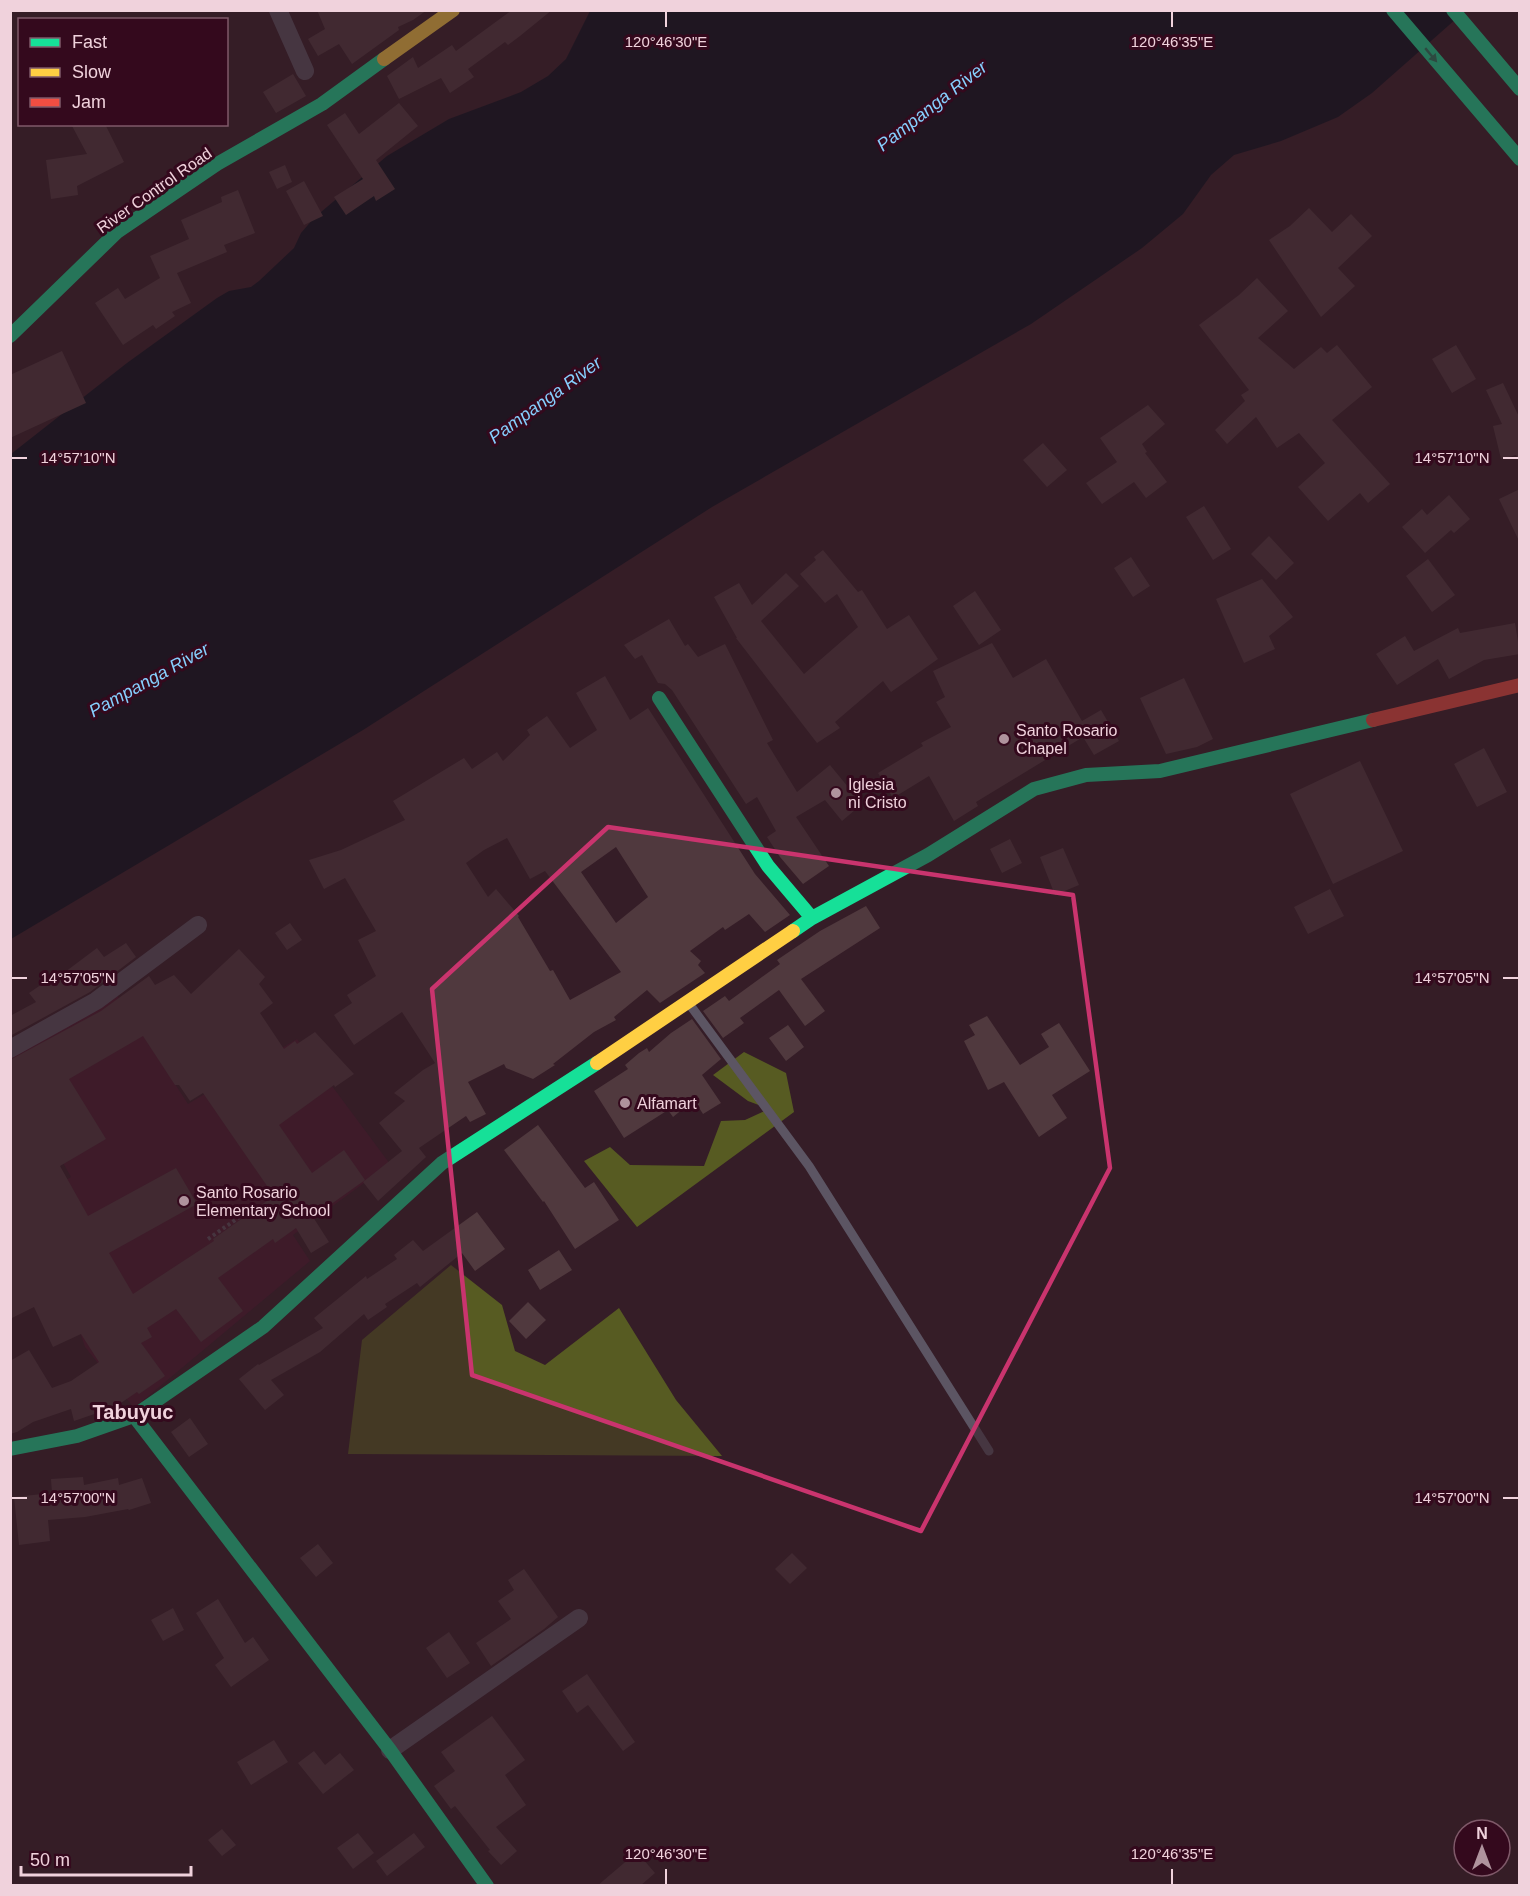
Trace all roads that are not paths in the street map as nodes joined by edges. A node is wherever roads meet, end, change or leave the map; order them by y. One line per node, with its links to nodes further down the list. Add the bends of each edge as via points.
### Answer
1 (278, 10): 5 (street)
2 (453, 10): 8 (main road, River Control Road, via 322,104 218,164 117,232)
3 (1393, 10): 7 (main road, one-way to 7)
4 (1453, 10): 6 (main road)
5 (305, 71)
6 (1520, 89)
7 (1520, 159)
8 (10, 336)
9 (1520, 685): 11 (main road, via 1160,771 1086,775 1034,789 928,855)
10 (659, 698): 11 (main road, via 768,866)
11 (812, 918): 13 (main road)
12 (198, 925): 14 (street, via 96,1001)
13 (688, 1003): 15 (main road, via 442,1163 263,1327); 17 (lane, via 809,1166)
14 (10, 1049)
15 (134, 1416): 16 (main road, via 77,1436); 19 (main road)
16 (10, 1449)
17 (989, 1452)
18 (579, 1618): 19 (street)
19 (390, 1750): 20 (main road)
20 (487, 1886)

